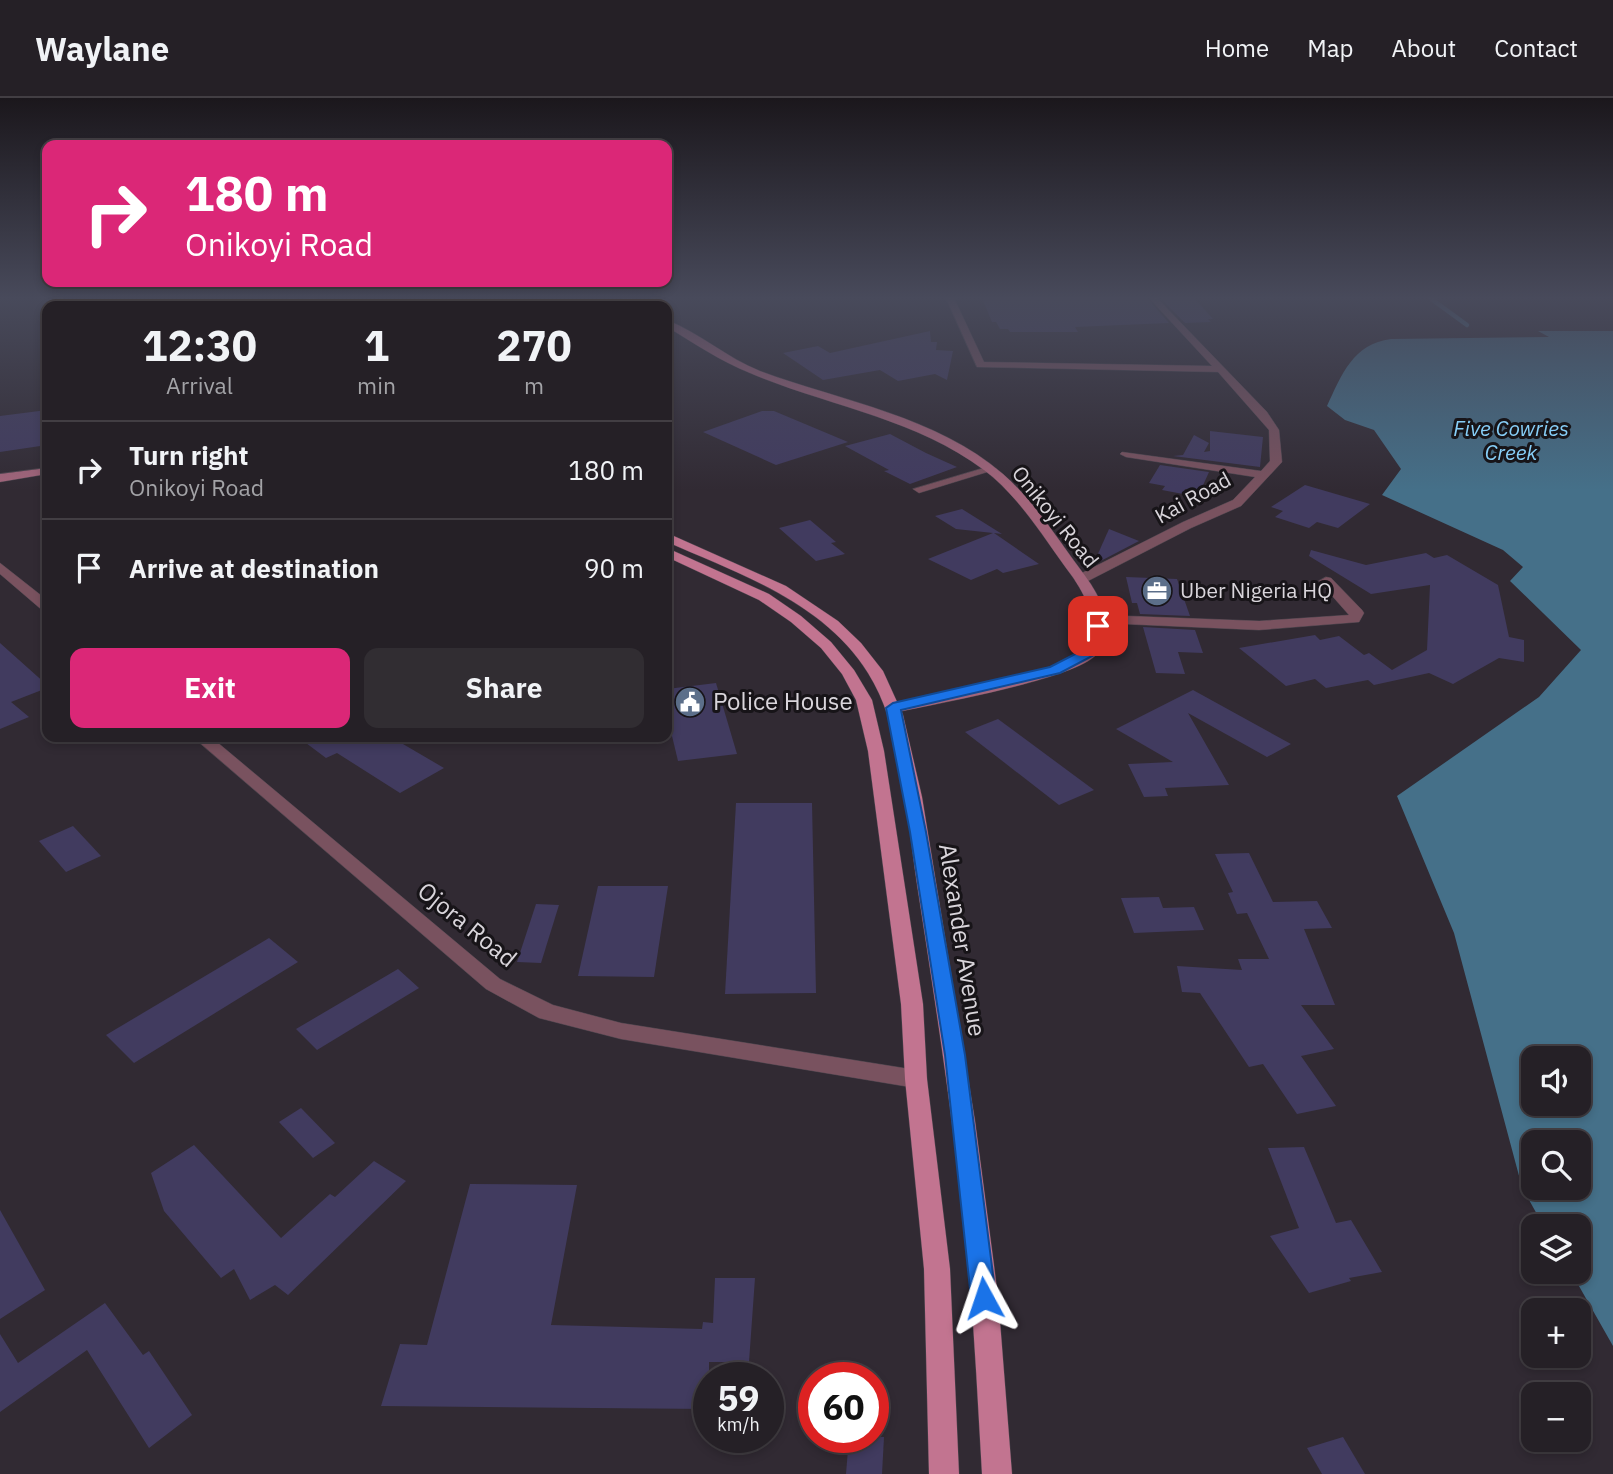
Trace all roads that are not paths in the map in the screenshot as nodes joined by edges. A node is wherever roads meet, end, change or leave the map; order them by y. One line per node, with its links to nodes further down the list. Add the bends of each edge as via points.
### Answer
1 (733, 362): 6 (street, Onikoyi Road, via 918,430)
2 (979, 362): 4 (street)
3 (1214, 362): 4 (street, Kai Road)
4 (1220, 369): 8 (street, Kai Road, via 1273,430 1276,462)
5 (1126, 454): 8 (street)
6 (991, 469): 10 (street); 14 (street, Onikoyi Road, via 1035,516)
7 (42, 472): 9 (street)
8 (1266, 475): 14 (street, Kai Road, via 1237,503)
9 (0, 478)
10 (919, 489)
11 (672, 539): 18 (main road, Alexander Avenue, via 759,577 809,606 842,632 875,671)
12 (672, 554): 20 (main road, via 765,597 796,619 826,645 864,699 899,907)
13 (0, 567): 16 (street)
14 (1081, 579): 17 (street, Onikoyi Road)
15 (1326, 581): 17 (street, via 1357,613 1354,619 1219,626)
16 (42, 603)
17 (1101, 619): 18 (street, via 1091,652 1055,670)
18 (893, 708): 22 (main road, Alexander Avenue, via 955,1055 982,1273)
19 (207, 742): 20 (street, Ojora Road, via 493,984 547,1012 621,1031)
20 (916, 1079): 21 (main road, via 937,1269)
21 (944, 1474)
22 (997, 1474)

